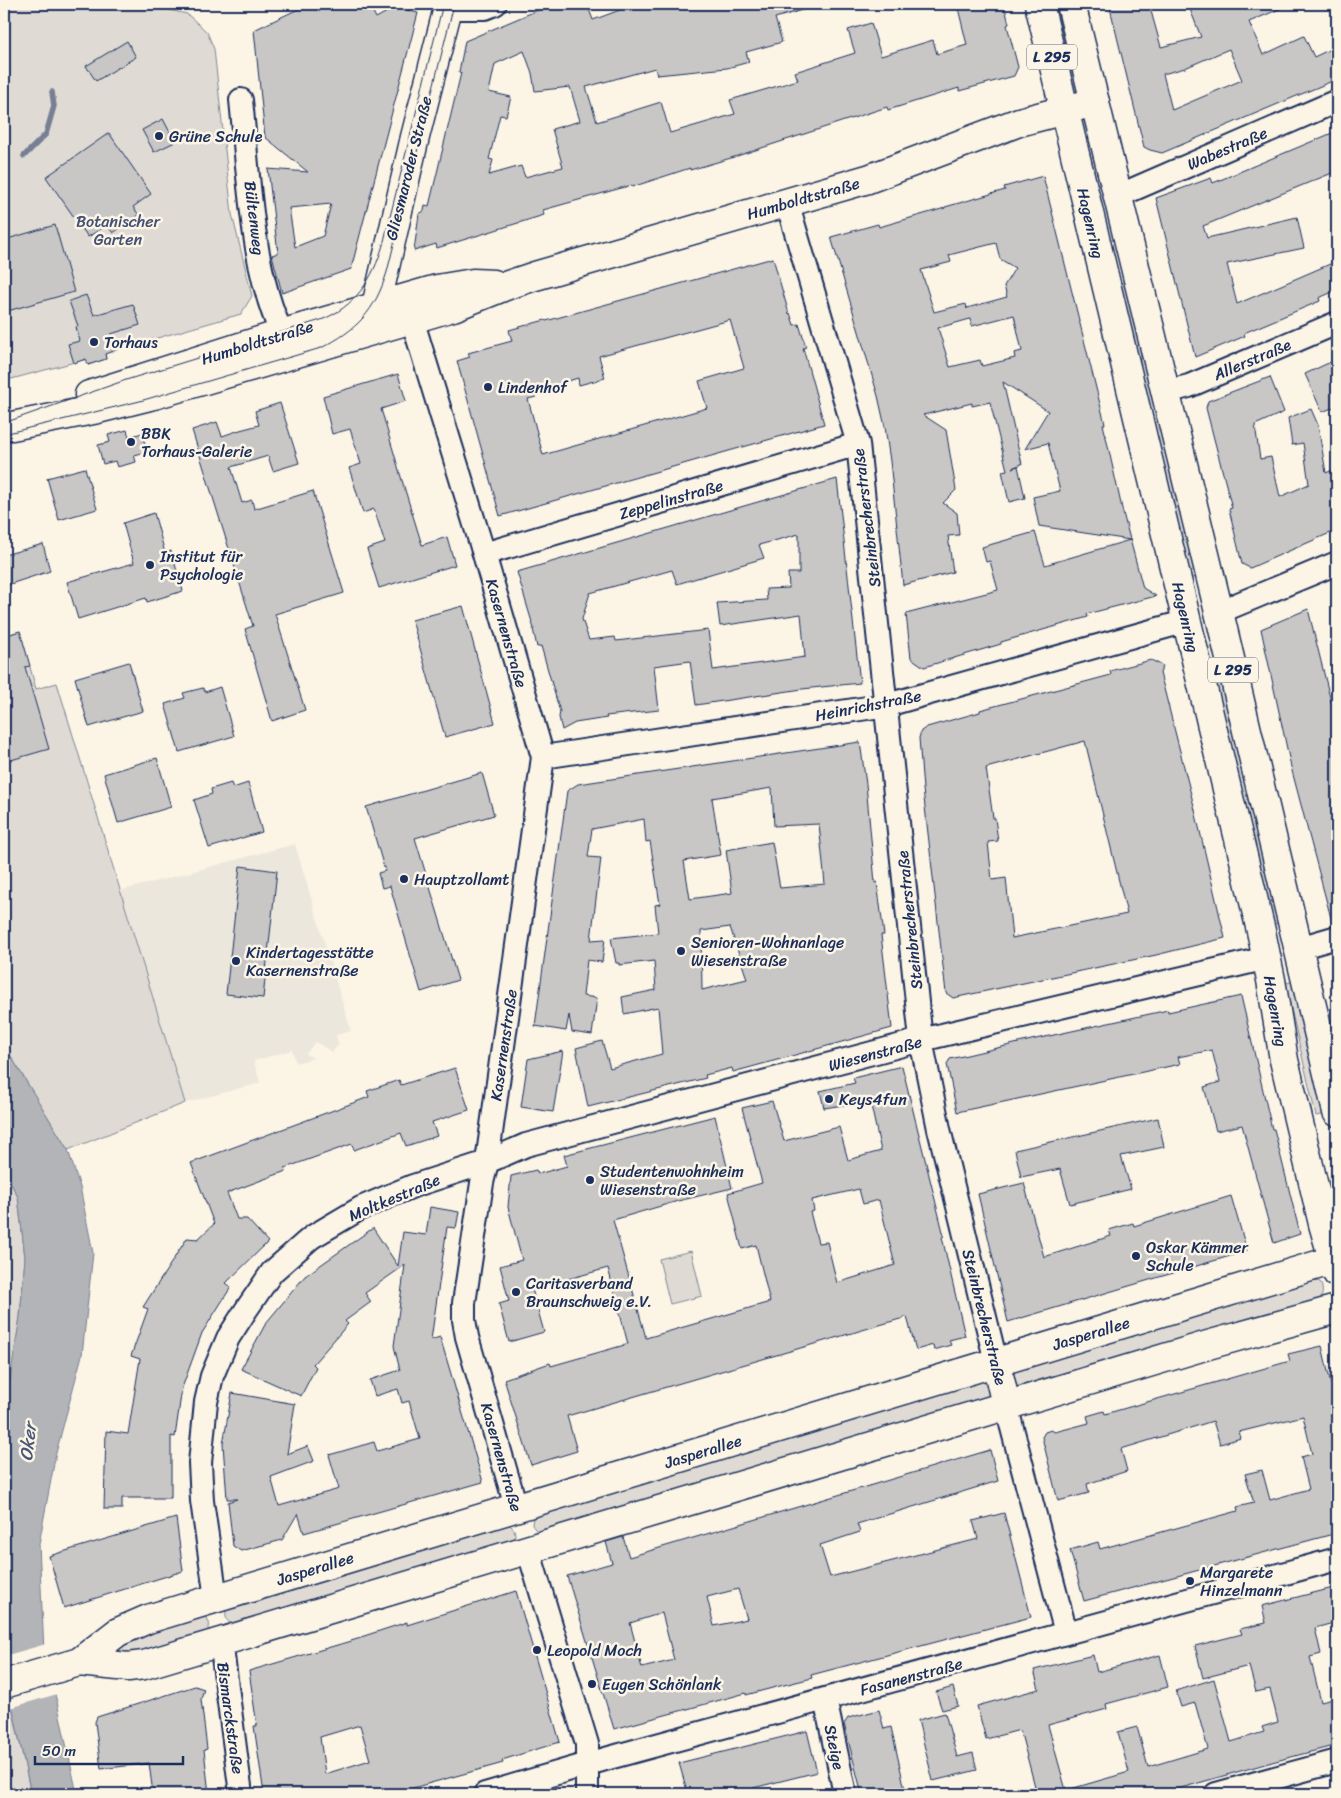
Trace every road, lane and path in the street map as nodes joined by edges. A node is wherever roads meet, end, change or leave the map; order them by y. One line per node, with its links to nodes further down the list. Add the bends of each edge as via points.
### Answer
1 (495, 4): 4 (street, via 484,8)
2 (1039, 4): 8 (main road, Hagenring / L 295)
3 (1071, 4): 7 (main road, Hagenring / L 295)
4 (448, 6): 12 (main road, Gliesmaroder Straße)
5 (241, 100): 14 (street, Bültenweg, via 258,253)
6 (1337, 101): 9 (street, Wabestraße)
7 (1095, 102): 8 (main road, Humboldtstraße); 9 (main road, Hagenring / L 295)
8 (1064, 110): 10 (main road, Humboldtstraße, via 1019,122 868,179); 21 (main road, Hagenring / L 295)
9 (1118, 196): 15 (main road, Hagenring / L 295)
10 (787, 202): 11 (main road, Humboldtstraße, via 508,285 453,307); 17 (street, Steinbrecherstraße)
11 (408, 309): 12 (main road, Humboldtstraße); 18 (street, Kasernenstraße)
12 (372, 319): 14 (main road, Humboldtstraße)
13 (1337, 323): 15 (street, Allerstraße, via 1189,386)
14 (287, 344): 16 (main road, Humboldtstraße, via 119,404)
15 (1166, 392): 20 (main road, Hagenring / L 295)
16 (8, 427)
17 (858, 444): 18 (street, Zeppelinstraße); 22 (street, Steinbrecherstraße)
18 (484, 554): 23 (street, Kasernenstraße)
19 (1337, 563): 20 (street)
20 (1219, 612): 25 (main road, Hagenring / L 295)
21 (1186, 621): 22 (street, Heinrichstraße); 26 (main road, Hagenring / L 295)
22 (887, 705): 23 (street, Heinrichstraße); 27 (street, Steinbrecherstraße)
23 (543, 757): 29 (street, Kasernenstraße)
24 (1337, 937): 25 (street)
25 (1299, 948): 28 (main road, Hagenring / L 295)
26 (1267, 958): 27 (street, Wiesenstraße); 30 (main road, Hagenring / L 295, via 1284,1060 1323,1224)
27 (921, 1040): 29 (street, Wiesenstraße, via 526,1145); 32 (street, Steinbrecherstraße, via 939,1129)
28 (1337, 1112)
29 (487, 1162): 34 (street, Kasernenstraße, via 480,1192 464,1320); 37 (street, Moltkestraße, via 413,1186 361,1208 312,1237 272,1272 228,1338 212,1376 206,1402 200,1463)
30 (1336, 1264): 32 (main road, Jasperallee)
31 (1337, 1309): 33 (main road, Jasperallee)
32 (996, 1362): 33 (main road, Steinbrecherstraße); 34 (main road, Jasperallee)
33 (1006, 1405): 35 (main road, Jasperallee); 38 (street, Steinbrecherstraße)
34 (516, 1507): 35 (main road, Kasernenstraße); 37 (main road, Jasperallee)
35 (528, 1549): 39 (main road, Jasperallee); 44 (street, Kasernenstraße, via 588,1744)
36 (1337, 1559): 38 (street, Fasanenstraße)
37 (216, 1598): 39 (main road); 40 (main road, Jasperallee, via 132,1625)
38 (1066, 1633): 42 (street, Fasanenstraße)
39 (221, 1641): 40 (main road, Jasperallee, via 144,1665 128,1667); 45 (street, Bismarckstraße)
40 (79, 1662): 41 (main road, Jasperallee)
41 (4, 1684)
42 (825, 1699): 44 (street, Fasanenstraße); 48 (street, Steige)
43 (1337, 1761): 49 (street)
44 (587, 1764): 46 (street, Fasanenstraße); 47 (street, Kasernenstraße)
45 (241, 1794)
46 (484, 1794)
47 (587, 1794)
48 (845, 1794)
49 (1216, 1794)

